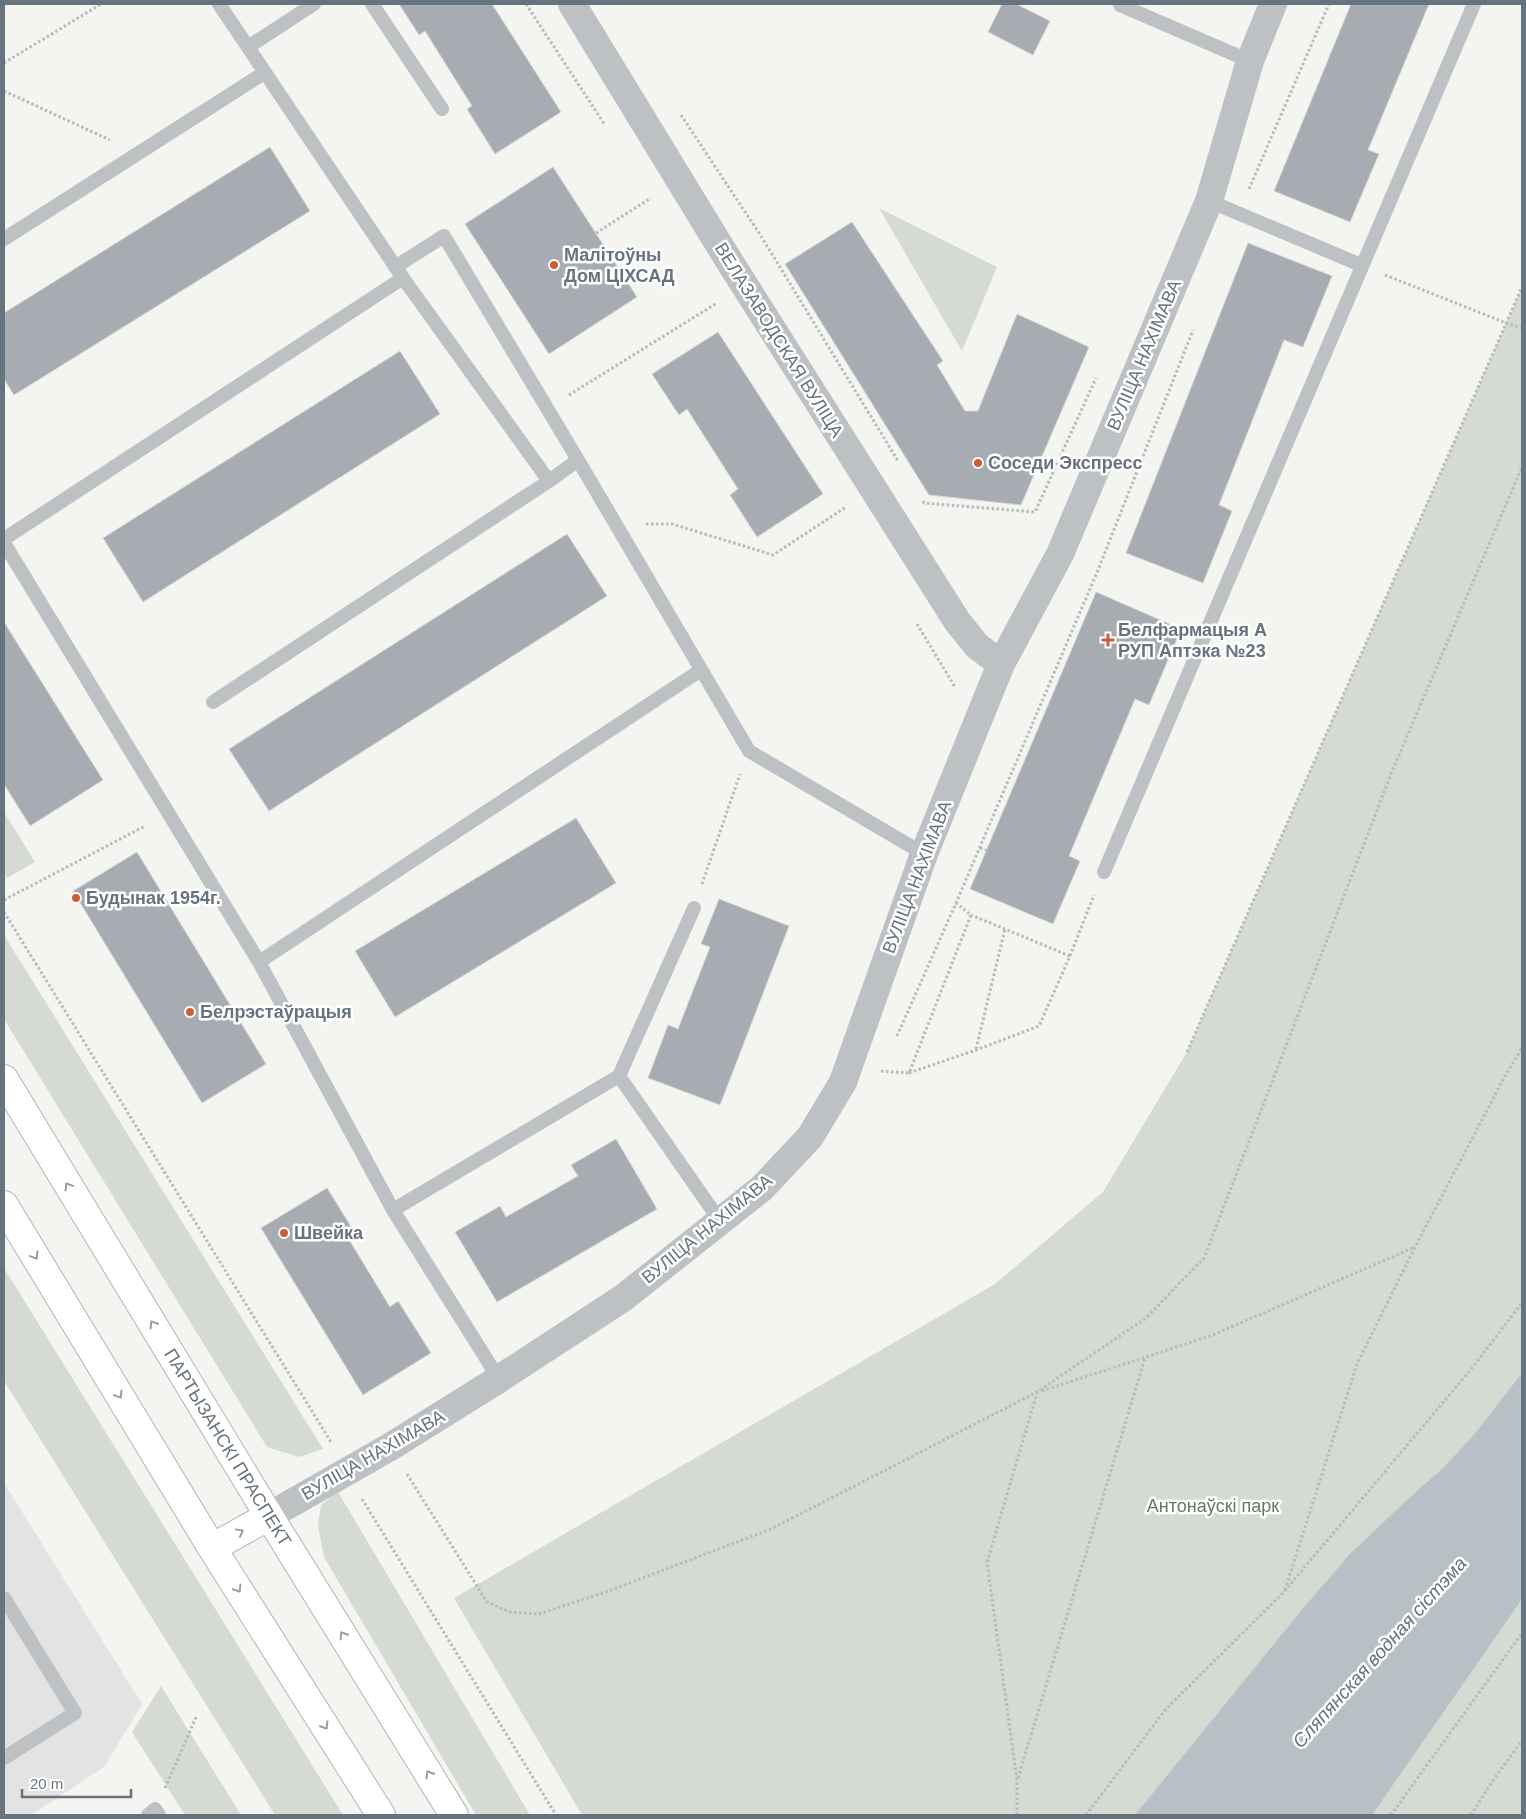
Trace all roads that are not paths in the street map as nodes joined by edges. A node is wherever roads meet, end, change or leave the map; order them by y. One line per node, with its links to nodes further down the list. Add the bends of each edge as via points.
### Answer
1 (219, 4): 8 (lane)
2 (314, 4): 8 (lane)
3 (372, 4): 11 (lane)
4 (572, 4): 20 (street, ВЕЛАЗАВОДСКАЯ ВУЛІЦА, via 726,256 952,614 977,646)
5 (1273, 4): 9 (street, ВУЛІЦА НАХІМАВА)
6 (1474, 4): 14 (lane)
7 (1120, 6): 9 (lane)
8 (248, 47): 10 (lane)
9 (1250, 61): 12 (street, ВУЛІЦА НАХІМАВА)
10 (264, 73): 13 (lane); 15 (lane)
11 (442, 109)
12 (1209, 201): 14 (lane); 20 (street, ВУЛІЦА НАХІМАВА, via 1060,554)
13 (4, 239)
14 (1360, 265): 24 (lane)
15 (399, 272): 16 (lane, via 444,236); 17 (lane); 18 (lane)
16 (578, 460): 17 (lane); 21 (lane)
17 (550, 482): 22 (lane)
18 (4, 538)
19 (4, 543): 26 (lane)
20 (1001, 664): 23 (street, ВУЛІЦА НАХІМАВА)
21 (701, 670): 23 (lane, via 748,751); 26 (lane)
22 (213, 702)
23 (924, 854): 31 (street, ВУЛІЦА НАХІМАВА, via 843,1082 810,1137 762,1188)
24 (1104, 872)
25 (694, 908): 27 (lane)
26 (260, 962): 30 (lane)
27 (619, 1076): 30 (lane); 31 (lane)
28 (4, 1079): 33 (main road, ПАРТЫЗАНСКІ ПРАСПЕКТ, one-way to 28)
29 (4, 1205): 34 (main road, one-way to 34)
30 (393, 1210): 32 (lane)
31 (720, 1221): 32 (street, ВУЛІЦА НАХІМАВА, via 623,1298)
32 (500, 1379): 33 (street, ВУЛІЦА НАХІМАВА)
33 (269, 1516): 34 (main road, one-way to 33); 38 (main road, ПАРТЫЗАНСКІ ПРАСПЕКТ, one-way to 33)
34 (212, 1548): 37 (main road, one-way to 37)
35 (4, 1598): 36 (lane, via 75,1713)
36 (4, 1758)
37 (381, 1815)
38 (454, 1815)

